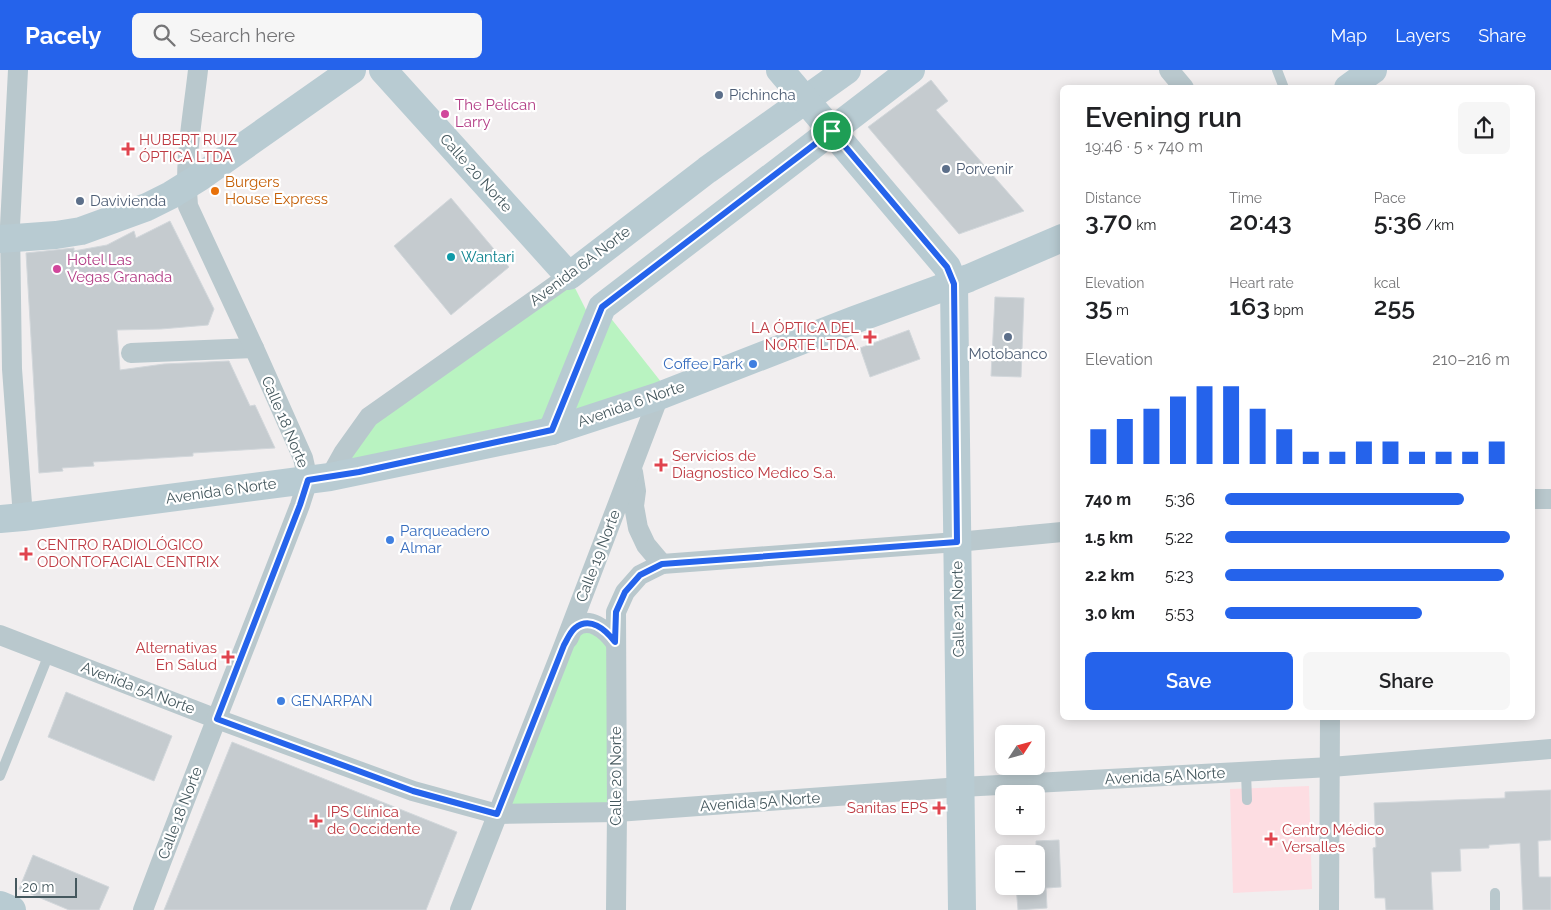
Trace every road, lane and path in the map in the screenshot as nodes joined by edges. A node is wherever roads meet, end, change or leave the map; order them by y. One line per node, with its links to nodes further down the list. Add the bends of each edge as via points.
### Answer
1 (18, 70): 17 (street, via 10,226)
2 (198, 70): 16 (street, Calle 18 Norte)
3 (352, 70): 16 (main road)
4 (382, 70): 19 (main road, Calle 20 Norte)
5 (780, 70): 14 (main road, Calle 21 Norte)
6 (847, 70): 14 (main road, Avenida 6A Norte)
7 (911, 70): 15 (main road)
8 (1169, 70): 11 (street)
9 (1276, 70): 12 (lane)
10 (1374, 70): 13 (main road)
11 (1182, 85)
12 (1283, 85)
13 (1352, 85)
14 (805, 100): 15 (main road, Calle 21 Norte); 19 (main road, Avenida 6A Norte)
15 (832, 131): 20 (main road, Calle 21 Norte, via 947,267); 24 (main road, via 602,307)
16 (186, 186): 17 (main road, via 147,207 81,231); 21 (street, Calle 18 Norte, via 188,206 195,223)
17 (5, 239): 29 (street, via 12,369)
18 (1060, 239): 20 (main road, Avenida 6 Norte)
19 (569, 276): 26 (street, Avenida 6A Norte, via 369,417 344,452)
20 (954, 284): 23 (main road, Avenida 6 Norte); 31 (main road, Calle 21 Norte)
21 (254, 348): 22 (street); 26 (street, Calle 18 Norte, via 303,458)
22 (131, 353)
23 (658, 396): 24 (main road, Avenida 6 Norte); 25 (street, Calle 19 Norte)
24 (552, 430): 26 (main road, Avenida 6 Norte)
25 (632, 466): 32 (street, via 638,528 646,545); 35 (street, Calle 19 Norte)
26 (319, 478): 29 (main road, Avenida 6 Norte); 37 (street, Calle 18 Norte, via 300,505)
27 (1535, 499): 28 (street)
28 (1551, 499)
29 (12, 518)
30 (1060, 532): 31 (street)
31 (957, 542): 32 (street); 43 (main road, Calle 21 Norte)
32 (662, 564): 34 (street, Calle 20 Norte, via 640,575 625,592 616,612)
33 (0, 635): 36 (street, Avenida 5A Norte)
34 (615, 642): 35 (street, via 606,630 584,623 574,629); 45 (street, Calle 20 Norte)
35 (564, 645): 46 (street, Calle 19 Norte)
36 (49, 654): 37 (street, Avenida 5A Norte); 42 (lane)
37 (217, 719): 46 (street, Avenida 5A Norte, via 413,791); 50 (street, Calle 18 Norte)
38 (1330, 720): 40 (street)
39 (1551, 749): 40 (street, Avenida 5A Norte)
40 (1331, 767): 41 (street, Avenida 5A Norte); 54 (street)
41 (1246, 772): 43 (street, Avenida 5A Norte); 44 (lane)
42 (0, 776)
43 (961, 787): 45 (street, Avenida 5A Norte); 53 (main road, Calle 21 Norte)
44 (1247, 800)
45 (617, 812): 46 (street, Avenida 5A Norte); 52 (street, Calle 20 Norte)
46 (497, 814): 51 (street, Calle 19 Norte)
47 (1495, 893): 55 (lane)
48 (0, 905): 49 (main road)
49 (12, 910)
50 (143, 910)
51 (460, 910)
52 (616, 910)
53 (962, 910)
54 (1329, 910)
55 (1495, 910)

